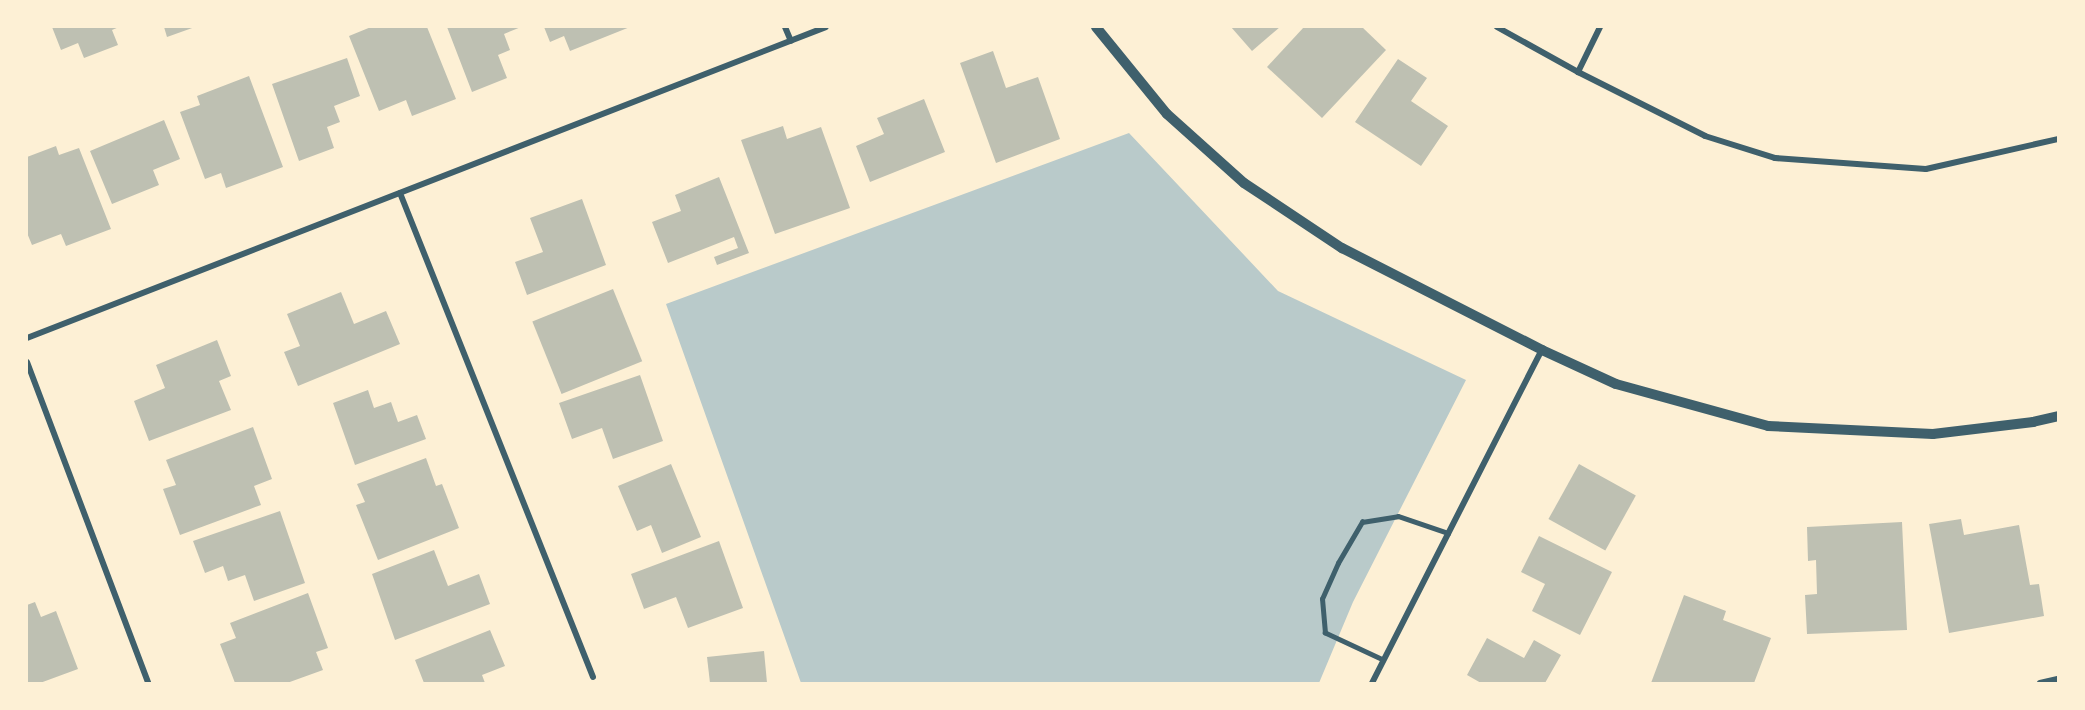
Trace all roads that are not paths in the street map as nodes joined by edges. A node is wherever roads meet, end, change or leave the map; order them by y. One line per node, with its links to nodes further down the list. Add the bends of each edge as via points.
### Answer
1 (785, 27): 6 (street)
2 (826, 27): 6 (street)
3 (1096, 27): 11 (street, via 1167,114 1244,183 1342,248)
4 (1497, 27): 7 (street)
5 (1600, 27): 7 (street)
6 (791, 41): 9 (street)
7 (1578, 72): 8 (street, via 1705,136 1775,158 1926,169)
8 (2058, 139)
9 (400, 193): 10 (street); 16 (street)
10 (27, 338)
11 (1542, 350): 13 (street, via 1616,384 1768,426 1933,434); 14 (street)
12 (27, 362): 18 (street)
13 (2058, 416)
14 (1448, 533): 15 (street); 15 (lane, via 1398,516 1362,522 1338,563 1322,599 1325,633)
15 (1383, 660): 19 (street)
16 (593, 677)
17 (2058, 679): 20 (street)
18 (148, 683)
19 (1372, 683)
20 (2040, 683)

